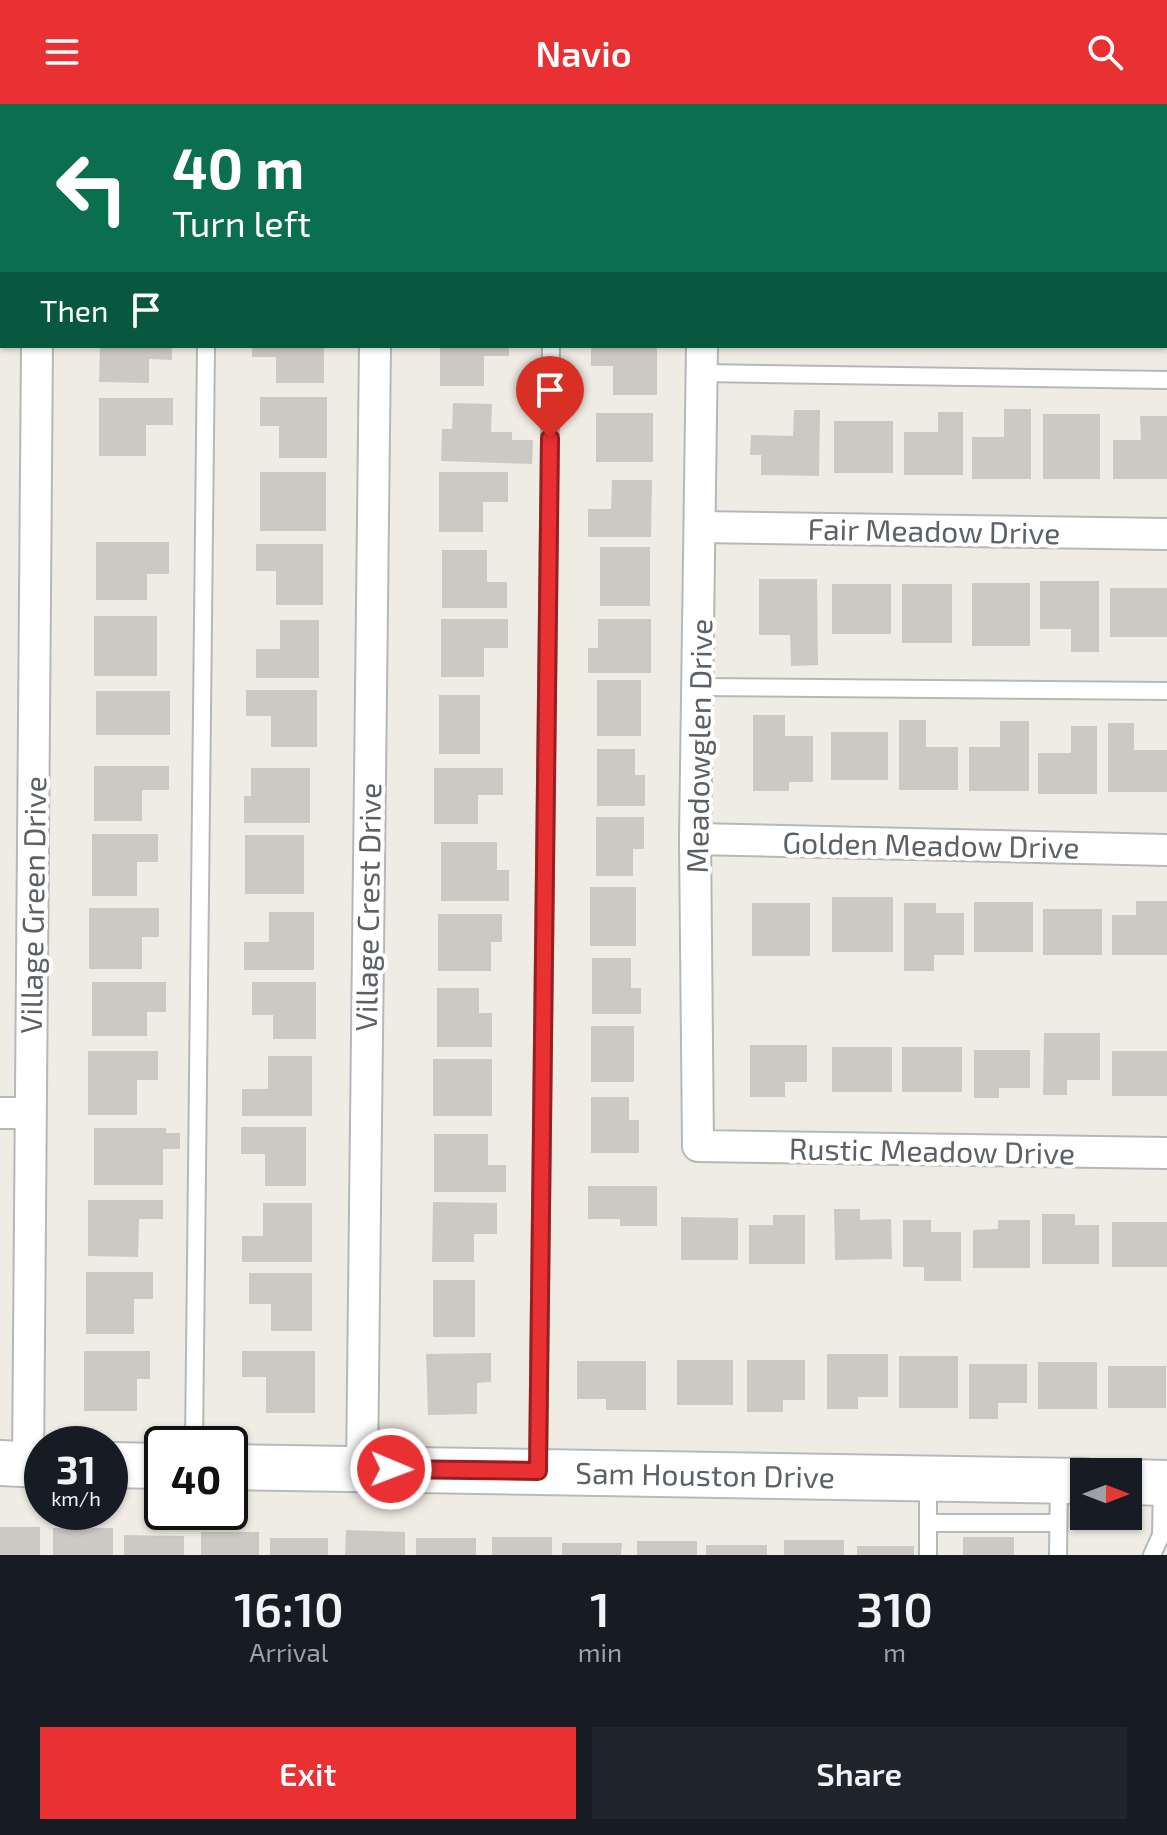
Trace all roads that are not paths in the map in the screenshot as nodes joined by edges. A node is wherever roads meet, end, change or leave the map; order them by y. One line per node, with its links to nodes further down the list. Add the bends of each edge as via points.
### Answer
1 (37, 348): 14 (street, Village Green Drive)
2 (206, 348): 17 (lane)
3 (375, 348): 20 (street, Village Crest Drive)
4 (551, 348): 21 (lane)
5 (702, 359): 6 (lane); 7 (street, Meadowglen Drive)
6 (1167, 380)
7 (702, 527): 8 (street, Fair Meadow Drive); 9 (street, Meadowglen Drive)
8 (1167, 534)
9 (700, 687): 10 (lane); 11 (street, Meadowglen Drive)
10 (1167, 691)
11 (695, 839): 12 (street, Golden Meadow Drive); 15 (street, Meadowglen Drive)
12 (1167, 850)
13 (0, 1113): 14 (street)
14 (30, 1113): 18 (street, Village Green Drive)
15 (698, 1146): 16 (street, Rustic Meadow Drive)
16 (1167, 1153)
17 (194, 1426)
18 (23, 1464)
19 (248, 1467): 20 (street, Sam Houston Drive)
20 (362, 1468): 21 (street, Sam Houston Drive)
21 (538, 1471): 22 (street, Sam Houston Drive)
22 (928, 1478): 23 (street, Sam Houston Drive); 26 (lane)
23 (1070, 1481)
24 (1152, 1482): 30 (lane, via 1161,1535)
25 (1070, 1484): 27 (lane)
26 (928, 1523): 27 (lane); 28 (lane)
27 (1058, 1523): 29 (lane)
28 (928, 1555)
29 (1058, 1555)
30 (1152, 1555)

